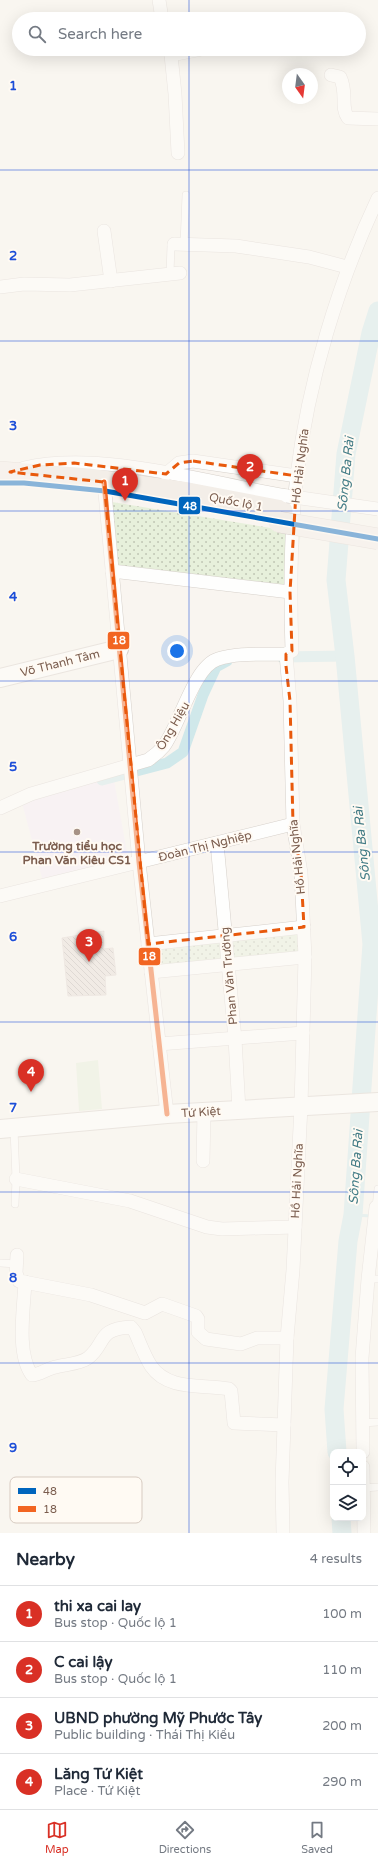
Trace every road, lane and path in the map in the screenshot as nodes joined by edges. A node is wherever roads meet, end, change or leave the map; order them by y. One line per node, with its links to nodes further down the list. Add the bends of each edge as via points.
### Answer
1 (159, 0): 2 (street)
2 (161, 12)
3 (170, 56): 6 (street)
4 (331, 75): 5 (street, via 340,77 344,84 344,113 348,118)
5 (378, 119)
6 (178, 154)
7 (186, 195): 10 (lane)
8 (378, 198): 11 (street, Hồ Hải Nghĩa)
9 (104, 231): 13 (street)
10 (179, 244): 11 (street, via 236,246 309,257); 12 (lane, via 171,246 170,251)
11 (348, 267): 17 (street, Hồ Hải Nghĩa, via 319,361)
12 (175, 274): 13 (street)
13 (111, 281): 14 (street)
14 (0, 287)
15 (166, 474): 16 (street, via 74,463 40,465); 17 (street, via 179,463 193,461); 20 (street)
16 (3, 475): 18 (main road, Quốc lộ 1, via 24,483)
17 (297, 476): 24 (street, Hồ Hải Nghĩa)
18 (104, 487): 20 (main road, Quốc lộ 1, via 188,493); 23 (street)
19 (378, 509): 20 (street, bridge)
20 (283, 510): 21 (main road); 22 (main road, bridge)
21 (378, 526)
22 (378, 539)
23 (112, 571): 24 (street); 25 (street)
24 (290, 592): 26 (street, Hồ Hải Nghĩa, via 292,651)
25 (119, 649): 27 (street, Võ Thanh Tâm); 28 (street)
26 (286, 660): 28 (street, Ông Hiệu, via 224,657 207,664 164,745 148,760); 30 (street, Hồ Hải Nghĩa, via 290,701)
27 (0, 678)
28 (130, 767): 29 (street, Ông Hiệu, via 31,794); 32 (street)
29 (0, 808)
30 (293, 824): 31 (street, Đoàn Thị Nghiệp); 34 (street, Hồ Hải Nghĩa, via 301,873)
31 (217, 843): 32 (street, Đoàn Thị Nghiệp); 35 (street, Phan Văn Trường)
32 (139, 862): 33 (street, Đoàn Thị Nghiệp); 36 (street)
33 (0, 896)
34 (304, 928): 35 (street); 37 (street, Hồ Hải Nghĩa)
35 (225, 937): 36 (street); 38 (street, Phan Văn Trường)
36 (148, 944): 39 (street)
37 (305, 957): 38 (street); 40 (street, Hồ Hải Nghĩa)
38 (227, 965): 39 (street); 41 (street, Phan Văn Trường)
39 (152, 972): 42 (street)
40 (303, 1033): 41 (street); 44 (street, Hồ Hải Nghĩa)
41 (235, 1039): 42 (street); 45 (street, Phan Văn Trường)
42 (159, 1044): 47 (street)
43 (378, 1102): 44 (street, Tứ Kiệt)
44 (301, 1106): 45 (street, Tứ Kiệt); 54 (street, Hồ Hải Nghĩa)
45 (239, 1110): 46 (street, Tứ Kiệt)
46 (204, 1112): 47 (street, Tứ Kiệt); 49 (street)
47 (167, 1114): 48 (street, Tứ Kiệt)
48 (7, 1128): 50 (lane)
49 (203, 1161)
50 (16, 1179): 52 (lane); 54 (street, via 130,1201 207,1227)
51 (378, 1189): 53 (lane)
52 (15, 1204)
53 (376, 1207): 55 (street)
54 (295, 1227): 60 (street, Hồ Hải Nghĩa)
55 (375, 1253): 58 (street)
56 (17, 1260): 57 (lane); 59 (street, via 17,1278)
57 (0, 1263)
58 (373, 1279): 62 (street, via 362,1358)
59 (25, 1282): 60 (street, via 91,1296 145,1313 156,1306 166,1304 196,1316 198,1332 206,1339 214,1341 241,1344 257,1338); 63 (street, via 23,1345 25,1361 32,1375 86,1359 109,1332 131,1327 151,1366 167,1380 173,1383 229,1389 234,1423)
60 (287, 1338): 63 (street, Hồ Hải Nghĩa)
61 (378, 1422): 62 (lane)
62 (362, 1423): 64 (street)
63 (284, 1425): 68 (street, Hồ Hải Nghĩa)
64 (363, 1449)
65 (378, 1487): 66 (lane)
66 (366, 1488)
67 (364, 1521): 69 (street)
68 (283, 1533)
69 (364, 1533)

